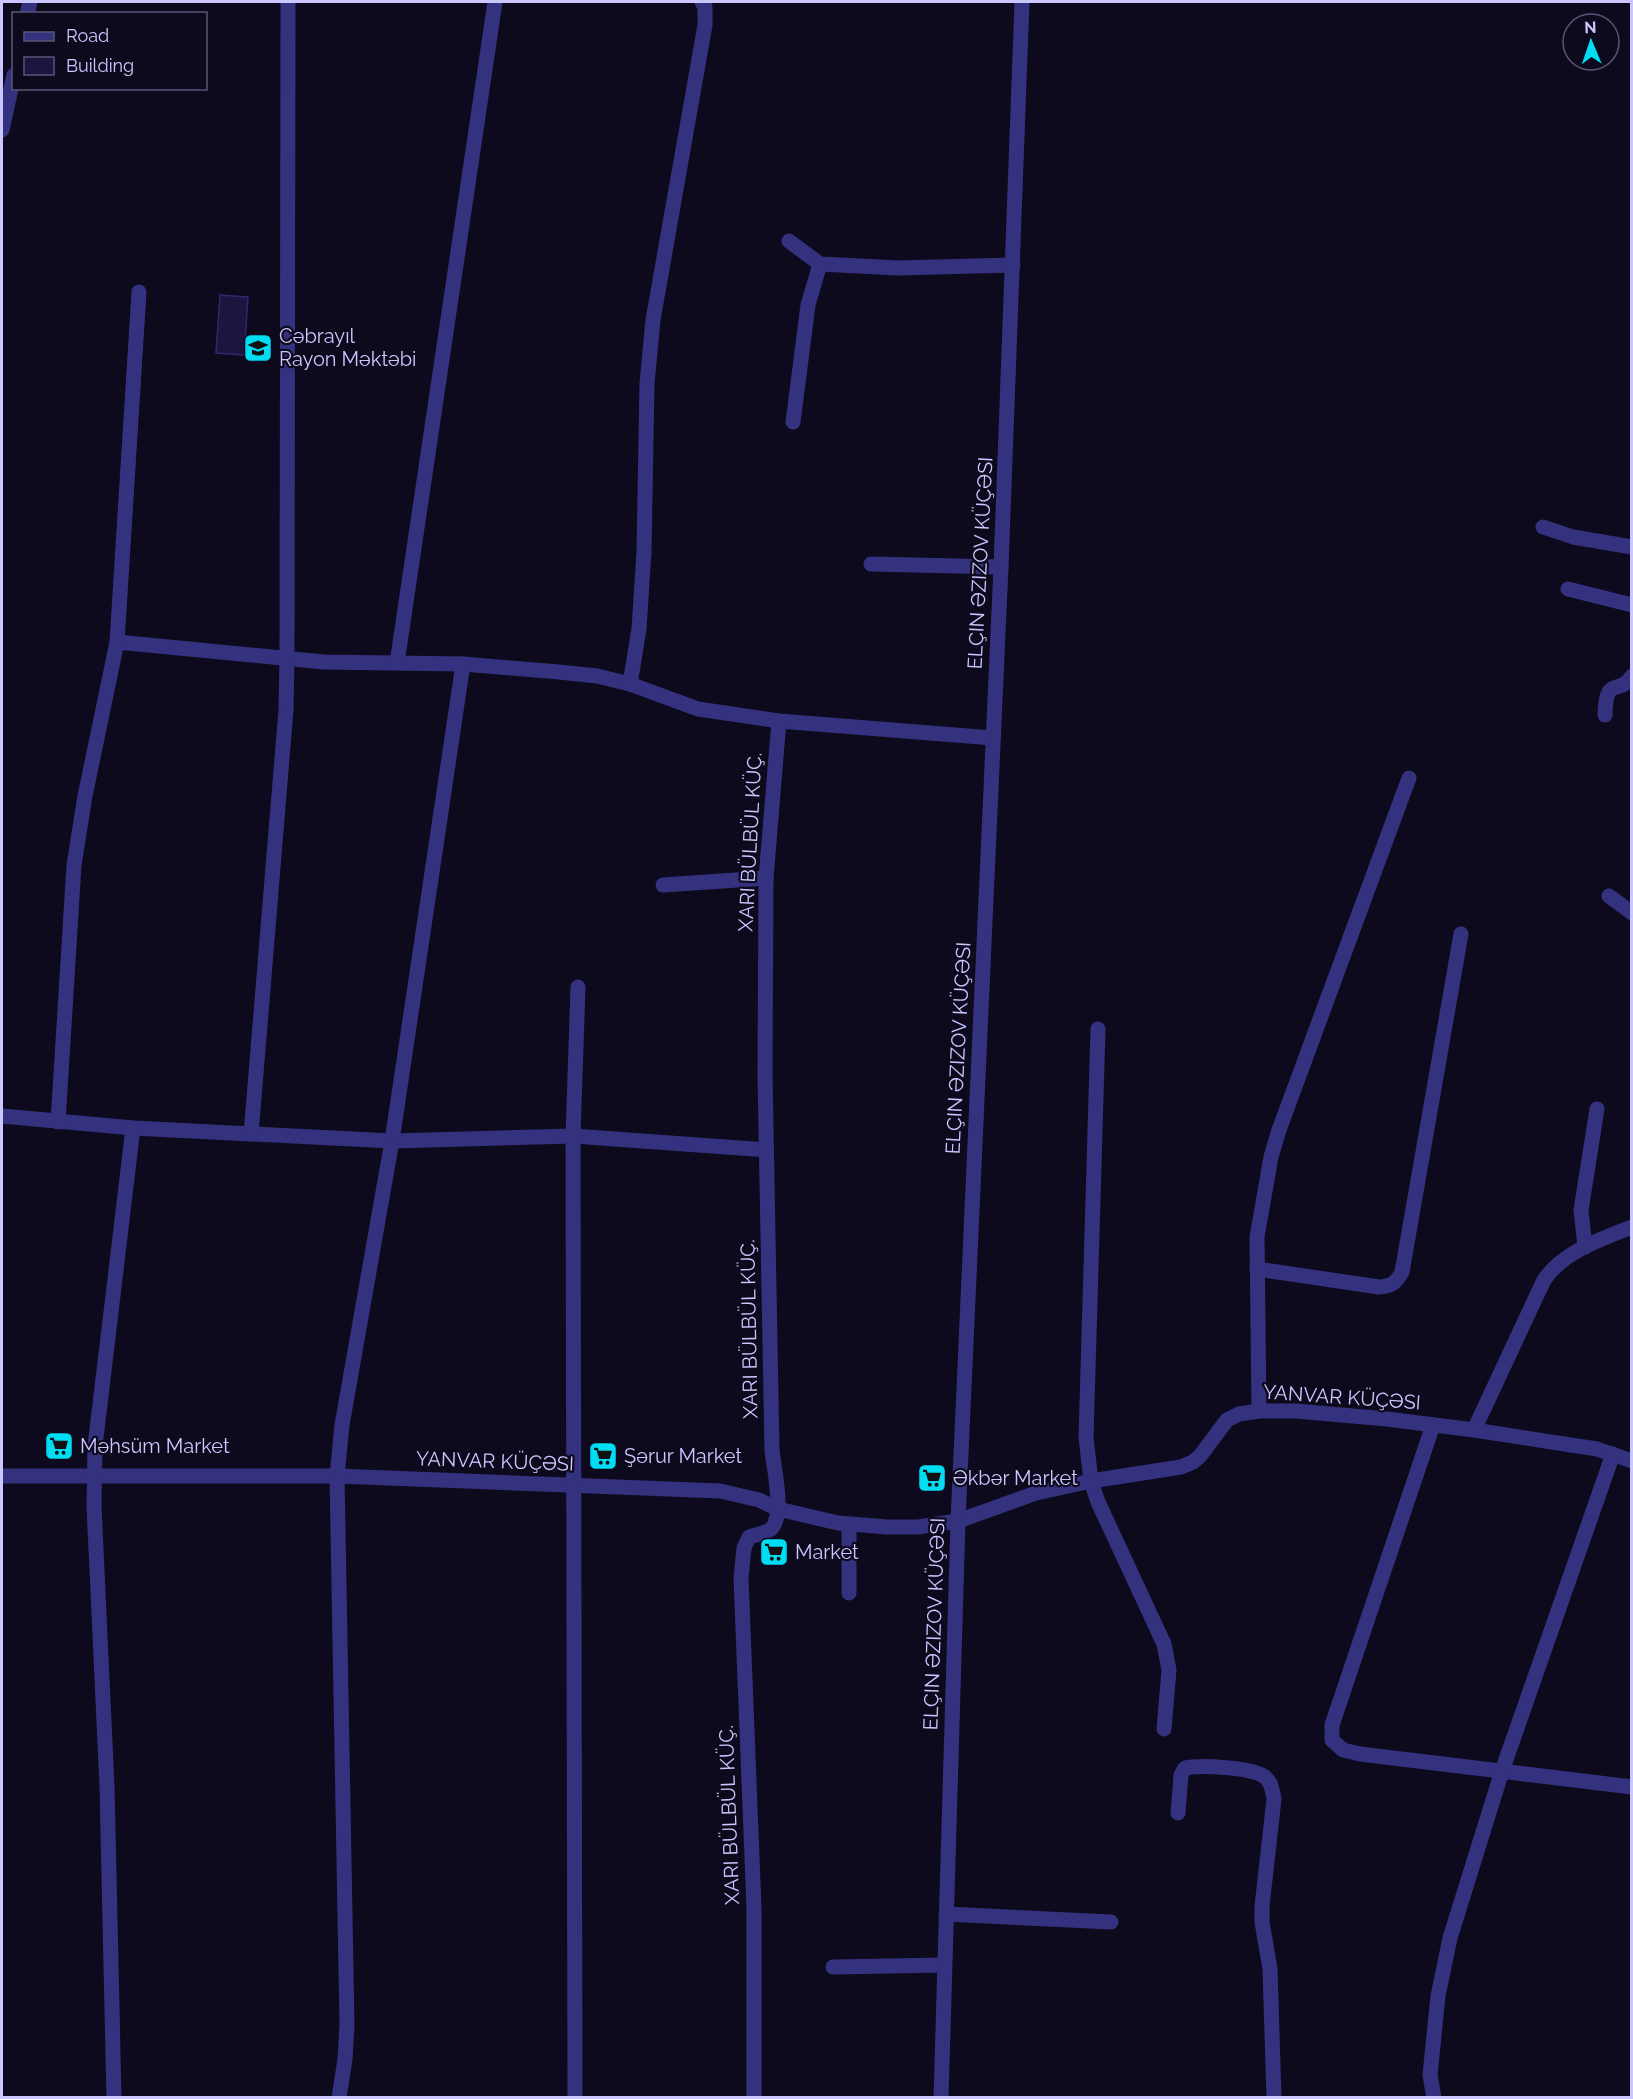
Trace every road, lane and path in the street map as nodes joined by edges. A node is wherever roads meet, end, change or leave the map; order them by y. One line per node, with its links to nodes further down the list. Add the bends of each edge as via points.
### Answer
1 (288, 2): 19 (street)
2 (495, 2): 20 (street)
3 (702, 2): 23 (street, via 705,25 653,320 647,383 644,552 639,629)
4 (1022, 2): 9 (street, ELÇIN ƏZIZOV KÜÇƏSI)
5 (12, 84): 6 (street)
6 (2, 130)
7 (789, 240): 8 (street)
8 (820, 264): 9 (street, via 898,268); 11 (street, via 808,305)
9 (1013, 265): 15 (street, ELÇIN ƏZIZOV KÜÇƏSI)
10 (140, 292): 18 (street)
11 (793, 422)
12 (1544, 527): 13 (street, via 1573,537)
13 (1632, 547)
14 (871, 564): 15 (street)
15 (1001, 567): 26 (street, ELÇIN ƏZIZOV KÜÇƏSI)
16 (1568, 589): 17 (street)
17 (1632, 605)
18 (117, 642): 19 (street); 37 (street, via 74,865)
19 (287, 657): 20 (street); 39 (street)
20 (397, 663): 21 (street)
21 (464, 664): 23 (street, via 597,676); 41 (street)
22 (1632, 676): 24 (street, via 1628,682 1610,689)
23 (630, 684): 25 (street, via 698,709)
24 (1605, 715)
25 (779, 721): 26 (street); 28 (street)
26 (993, 738): 57 (street, ELÇIN ƏZIZOV KÜÇƏSI)
27 (1409, 778): 45 (street, via 1279,1130 1260,1210)
28 (766, 878): 29 (street); 42 (street)
29 (663, 885)
30 (1609, 896): 31 (street)
31 (1632, 913)
32 (1461, 934): 45 (street, via 1402,1272 1396,1283 1379,1287)
33 (578, 987): 40 (street)
34 (1098, 1029): 54 (street, via 1086,1438)
35 (1597, 1108): 44 (street, via 1581,1210)
36 (2, 1116): 37 (street)
37 (58, 1122): 38 (street)
38 (133, 1128): 39 (street); 53 (street, via 95,1446)
39 (251, 1134): 41 (street)
40 (573, 1137): 41 (street); 42 (street); 55 (street)
41 (392, 1141): 52 (street, via 342,1425)
42 (766, 1150): 56 (street, via 772,1451)
43 (1632, 1227): 44 (street)
44 (1585, 1247): 48 (street, via 1560,1261 1544,1280)
45 (1257, 1269): 46 (street)
46 (1259, 1411): 47 (street, YANVAR KÜÇƏSI); 54 (street, YANVAR KÜÇƏSI, via 1239,1413 1227,1420 1193,1462 1181,1467)
47 (1433, 1425): 48 (street, YANVAR KÜÇƏSI); 61 (street, via 1332,1725 1332,1740 1343,1750 1360,1754)
48 (1474, 1430): 49 (street, YANVAR KÜÇƏSI)
49 (1613, 1454): 50 (street, YANVAR KÜÇƏSI); 61 (street)
50 (1632, 1461)
51 (2, 1476): 53 (street, YANVAR KÜÇƏSI)
52 (337, 1476): 53 (street, YANVAR KÜÇƏSI); 55 (street, YANVAR KÜÇƏSI); 69 (street, via 347,2025)
53 (95, 1477): 68 (street)
54 (1091, 1481): 57 (street, YANVAR KÜÇƏSI, via 1036,1493); 60 (street, via 1164,1644 1169,1670)
55 (575, 1485): 56 (street, YANVAR KÜÇƏSI, via 720,1491); 70 (street)
56 (778, 1509): 58 (street, YANVAR KÜÇƏSI); 71 (street, via 770,1529 749,1537 741,1578 754,1908)
57 (958, 1521): 58 (street, YANVAR KÜÇƏSI, via 918,1527); 64 (street, ELÇIN ƏZIZOV KÜÇƏSI)
58 (849, 1525): 59 (street)
59 (849, 1593)
60 (1164, 1729)
61 (1502, 1771): 62 (street); 74 (street, via 1450,1938 1438,1996 1430,2075)
62 (1632, 1787)
63 (1178, 1813): 73 (street, via 1185,1768 1253,1772 1271,1785 1274,1799 1262,1922 1270,1969)
64 (946, 1914): 65 (street); 66 (street, ELÇIN ƏZIZOV KÜÇƏSI)
65 (1111, 1922)
66 (945, 1965): 67 (street); 72 (street, ELÇIN ƏZIZOV KÜÇƏSI)
67 (833, 1967)
68 (114, 2097)
69 (339, 2097)
70 (575, 2097)
71 (754, 2097)
72 (941, 2097)
73 (1274, 2097)
74 (1434, 2097)

